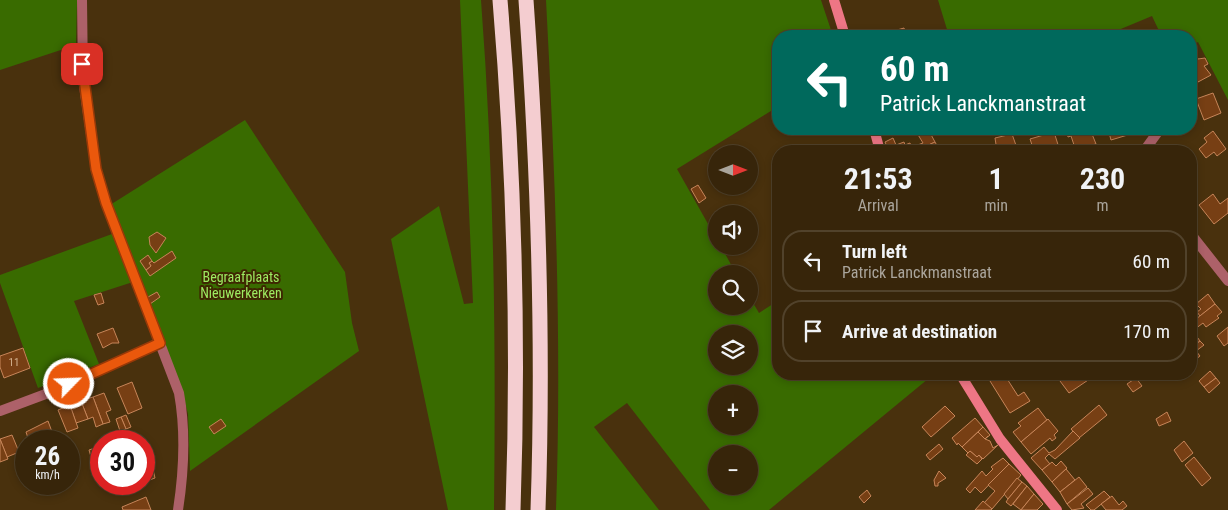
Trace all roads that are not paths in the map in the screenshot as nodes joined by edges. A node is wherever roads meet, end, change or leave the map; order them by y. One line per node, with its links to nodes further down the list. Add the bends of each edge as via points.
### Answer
1 (82, 0): 8 (street, via 83,79 96,169)
2 (500, 0): 12 (highway, via 509,111 514,263)
3 (526, 0): 13 (highway, via 540,272)
4 (834, 0): 5 (street)
5 (843, 30)
6 (1197, 242): 7 (street)
7 (1228, 281)
8 (160, 343): 10 (street); 11 (street, via 179,392 183,414 184,449)
9 (964, 380): 14 (street, via 1000,439)
10 (0, 411)
11 (178, 510)
12 (513, 510)
13 (538, 510)
14 (1057, 510)

